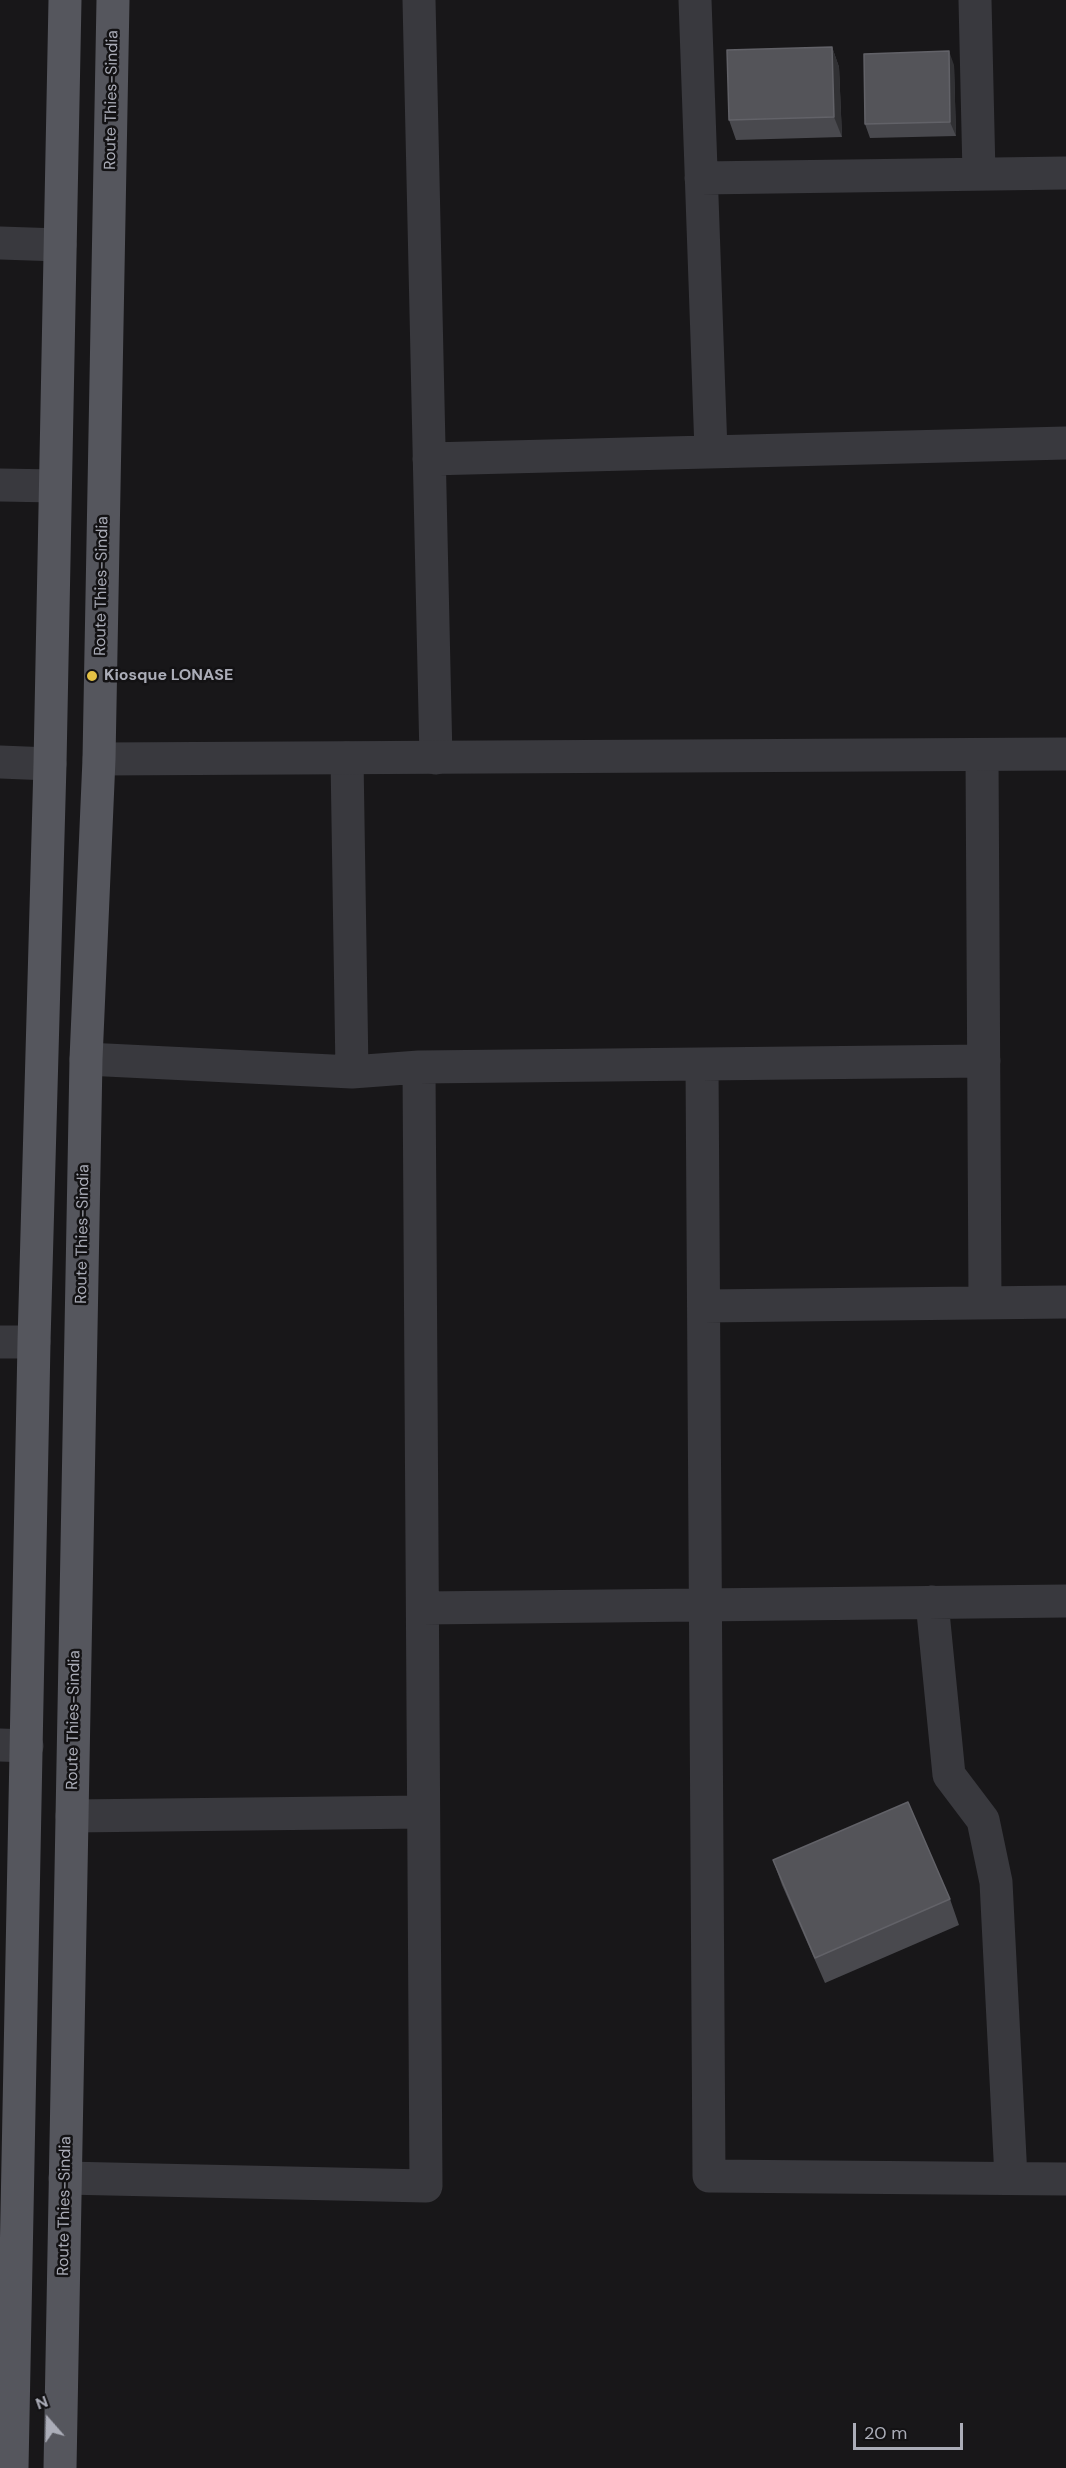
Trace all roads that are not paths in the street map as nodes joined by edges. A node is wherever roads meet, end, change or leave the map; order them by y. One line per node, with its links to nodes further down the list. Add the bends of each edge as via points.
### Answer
1 (65, 0): 10 (main road)
2 (113, 0): 20 (main road, Route Thies-Sindia)
3 (419, 0): 13 (street)
4 (695, 0): 8 (street)
5 (975, 0): 7 (street)
6 (1066, 173): 7 (street)
7 (979, 174): 8 (street)
8 (701, 178): 12 (street)
9 (0, 243): 10 (street)
10 (60, 245): 15 (main road)
11 (1066, 443): 12 (street)
12 (711, 452): 13 (street)
13 (429, 459): 19 (street)
14 (0, 485): 15 (street)
15 (55, 486): 22 (main road)
16 (1066, 754): 17 (street)
17 (982, 755): 19 (street); 24 (street)
18 (346, 758): 19 (street); 20 (street); 27 (street)
19 (436, 758)
20 (99, 759): 23 (main road, Route Thies-Sindia)
21 (0, 762): 22 (street)
22 (50, 764): 32 (main road)
23 (86, 1059): 27 (street); 39 (main road, Route Thies-Sindia)
24 (984, 1061): 25 (street); 28 (street)
25 (702, 1064): 26 (street); 30 (street)
26 (419, 1067): 27 (street); 36 (street)
27 (352, 1072)
28 (985, 1302): 29 (street); 30 (street)
29 (1066, 1302)
30 (704, 1306): 35 (street)
31 (0, 1342): 32 (street)
32 (34, 1342): 37 (main road)
33 (1066, 1601): 34 (street)
34 (932, 1602): 35 (street); 42 (street, via 949,1775 982,1820 996,1882)
35 (706, 1605): 36 (street); 42 (street, via 709,2176)
36 (423, 1608): 38 (street)
37 (13, 1746): 40 (main road)
38 (423, 1812): 39 (street); 41 (street, via 426,2186)
39 (72, 1816): 41 (main road, Route Thies-Sindia)
40 (11, 1996): 44 (main road)
41 (65, 2178): 46 (main road, Route Thies-Sindia)
42 (1011, 2178): 43 (street)
43 (1066, 2179)
44 (8, 2277): 45 (main road)
45 (12, 2468)
46 (60, 2468)

